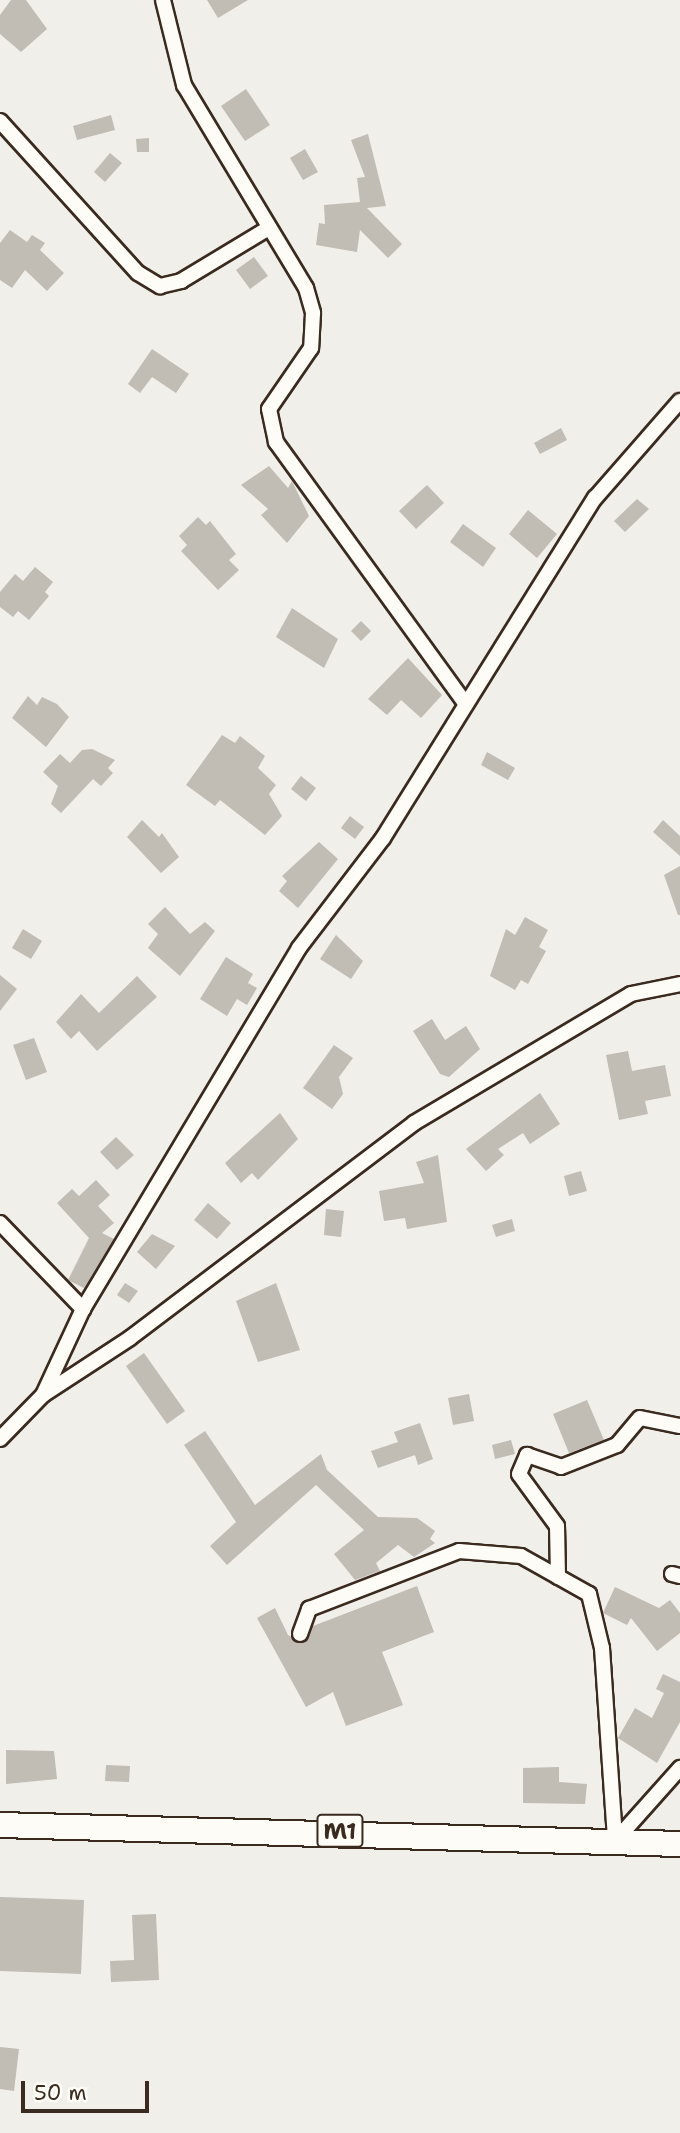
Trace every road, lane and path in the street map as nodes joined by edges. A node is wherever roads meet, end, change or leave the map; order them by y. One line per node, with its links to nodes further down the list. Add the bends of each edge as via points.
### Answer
1 (163, 0): 3 (street, via 184,85)
2 (0, 121): 3 (street, via 138,273 160,286 181,281)
3 (269, 228): 5 (street, via 306,288 315,330 303,364 269,410 273,434)
4 (680, 401): 5 (street, via 595,498)
5 (464, 702): 8 (street, via 383,838 299,948)
6 (680, 984): 9 (street, via 631,993 414,1123 130,1338)
7 (0, 1223): 8 (street)
8 (83, 1309): 9 (street)
9 (43, 1395): 11 (street)
10 (680, 1426): 12 (street, via 640,1418 617,1445 561,1467 527,1455 519,1474 558,1526)
11 (0, 1439)
12 (558, 1577): 13 (street, via 521,1556 459,1551 309,1609); 16 (street, via 589,1594 602,1648)
13 (300, 1634)
14 (680, 1768): 16 (street)
15 (0, 1825): 16 (highway, M1)
16 (615, 1841): 17 (highway, M1)
17 (680, 1844)

